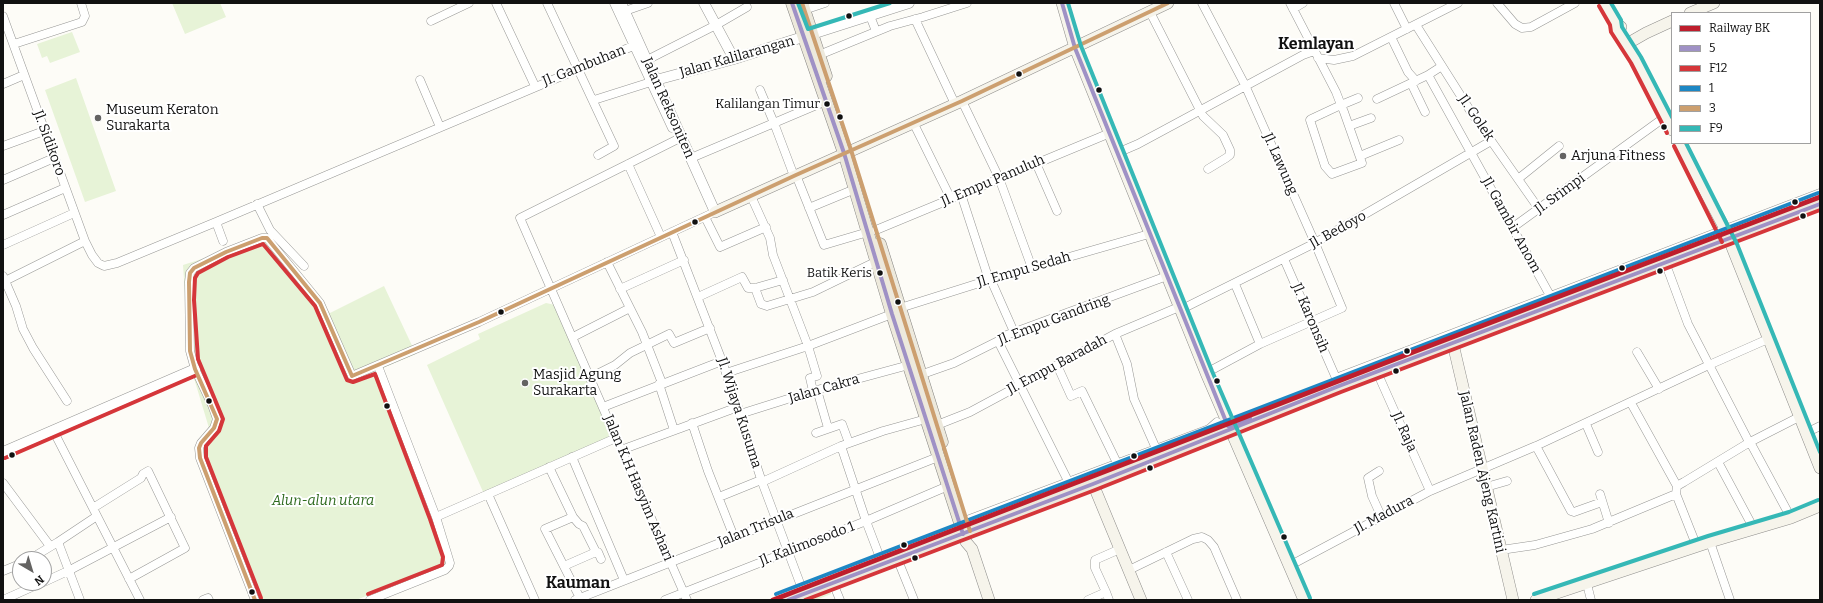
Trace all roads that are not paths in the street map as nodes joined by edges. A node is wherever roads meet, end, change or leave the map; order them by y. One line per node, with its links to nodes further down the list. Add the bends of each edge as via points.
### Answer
1 (81, 3): 40 (street, via 86,16 82,22)
2 (469, 3): 31 (street)
3 (496, 3): 56 (street)
4 (547, 3): 48 (street)
5 (614, 3): 41 (street)
6 (648, 3): 24 (street)
7 (704, 3): 33 (street)
8 (792, 3): 37 (main road)
9 (825, 3): 22 (street)
10 (909, 3): 29 (street, Jalan Kalilarangan)
11 (967, 3): 30 (street)
12 (1062, 3): 42 (main road)
13 (1168, 3): 26 (main road)
14 (1202, 3): 55 (street, Jl. Lawung)
15 (1303, 3): 23 (street)
16 (1394, 3): 35 (street)
17 (1458, 3): 34 (street)
18 (1497, 3): 19 (street, via 1515,24 1522,28 1531,27)
19 (1575, 3)
20 (1604, 3): 39 (main road, via 1620,27)
21 (1714, 3): 27 (main road)
22 (803, 6): 37 (main road)
23 (1291, 6): 43 (street)
24 (623, 7): 46 (street, Jalan Reksoniten)
25 (747, 7): 33 (street)
26 (1150, 12): 42 (main road); 64 (street)
27 (1692, 12)
28 (3, 16): 40 (street, Jl. Sidikoro)
29 (870, 16): 36 (street); 37 (street, Jalan Kalilarangan)
30 (915, 19): 36 (street); 62 (street)
31 (431, 21)
32 (1671, 21): 39 (main road)
33 (716, 25): 45 (street); 46 (street)
34 (1416, 25): 35 (street); 47 (street, Jl. Golek)
35 (1407, 29): 38 (street)
36 (876, 31): 44 (street)
37 (808, 36): 44 (main road); 45 (street, Jalan Kalilarangan); 61 (main road)
38 (1391, 37): 43 (street, via 1344,59 1334,60); 53 (street)
39 (1626, 42): 66 (main road)
40 (14, 44): 49 (street, Jl. Sidikoro)
41 (633, 46): 48 (street, Jl. Gambuhan); 52 (street)
42 (1075, 48): 62 (main road); 75 (main road)
43 (1316, 54): 55 (street, via 1303,55); 63 (street, via 1333,84)
44 (819, 55): 82 (main road)
45 (734, 59): 52 (street, Jalan Kalilarangan)
46 (647, 60): 52 (street, Jalan Reksoniten)
47 (1442, 66): 50 (street); 78 (street, Jl. Golek)
48 (578, 68): 56 (street, Jl. Gambuhan); 60 (street)
49 (24, 75): 54 (street); 74 (street, Jl. Sidikoro)
50 (1428, 75): 53 (street); 84 (street, Jl. Gambir Anom)
51 (420, 80): 71 (street)
52 (653, 81): 60 (street); 72 (street); 76 (street, Jalan Reksoniten)
53 (1413, 82): 59 (street); 65 (street)
54 (3, 84)
55 (1245, 85): 64 (street); 119 (street, Jl. Lawung)
56 (535, 86): 71 (street, Jl. Gambuhan)
57 (760, 90): 69 (street)
58 (1358, 98): 63 (street)
59 (1377, 99)
60 (594, 100): 85 (street, via 614,146)
61 (826, 101): 69 (street); 82 (main road)
62 (958, 102): 68 (main road); 93 (street)
63 (1341, 105): 70 (street); 86 (street, via 1310,120 1325,166 1333,174 1362,164)
64 (1200, 109): 83 (street); 91 (street, via 1203,116 1223,135 1230,150 1230,155)
65 (1426, 112)
66 (1665, 117): 73 (main road); 105 (street, Jl. Srimpi)
67 (1371, 118): 70 (street)
68 (913, 122): 82 (main road); 101 (street)
69 (774, 123): 88 (street); 92 (street)
70 (1348, 126): 86 (street)
71 (440, 127): 102 (street, Jl. Gambuhan)
72 (672, 128)
73 (1671, 128)
74 (44, 131): 80 (street); 87 (street, Jl. Sidikoro)
75 (1110, 133): 83 (main road); 89 (street, Jl. Empu Panuluh)
76 (682, 138): 88 (street, Jalan Reksoniten); 90 (street)
77 (1399, 140): 86 (street)
78 (1491, 142): 84 (street, Jl. Bedoyo); 94 (street, Jl. Golek)
79 (1680, 144): 116 (main road)
80 (3, 146)
81 (1559, 146): 94 (street)
82 (847, 152): 92 (main road); 97 (main road); 113 (main road)
83 (1117, 153): 115 (main road)
84 (1472, 154): 112 (street, Jl. Gambir Anom); 119 (street, Jl. Bedoyo)
85 (598, 155)
86 (1360, 156)
87 (54, 158): 95 (street); 96 (street, Jl. Sidikoro)
88 (691, 158): 108 (street, Jalan Reksoniten)
89 (1036, 163): 93 (street, Jl. Empu Panuluh); 106 (street)
90 (628, 164): 117 (street); 135 (street, Jalan K.H Hasyim Ashari, via 520,218)
91 (1208, 169)
92 (795, 175): 100 (main road); 104 (street)
93 (999, 178): 99 (street, Jl. Empu Panuluh); 128 (street)
94 (1518, 179): 105 (street, Jl. Golek)
95 (3, 180)
96 (65, 188): 107 (street, Jl. Sidikoro); 109 (street)
97 (855, 189): 104 (street); 113 (main road)
98 (1820, 193): 116 (street)
99 (961, 194): 101 (street, Jl. Empu Panuluh); 133 (street)
100 (751, 196): 108 (main road); 111 (street)
101 (951, 199): 113 (street, Jl. Empu Panuluh)
102 (256, 204): 110 (street, Jl. Gambuhan); 127 (street, via 270,230)
103 (1820, 204): 116 (main road)
104 (809, 208): 113 (street, Jl. Empu Panuluh, via 824,245)
105 (1539, 209): 112 (street, Jl. Srimpi)
106 (1057, 212)
107 (74, 213): 118 (street, Jl. Sidikoro); 120 (street)
108 (710, 214): 111 (street, via 720,247); 114 (street)
109 (3, 215)
110 (216, 222): 121 (street); 126 (street, Jl. Gambuhan, via 117,263)
111 (766, 227): 132 (street, via 773,256)
112 (1512, 228): 140 (street, Jl. Gambir Anom)
113 (872, 231): 124 (main road); 143 (main road)
114 (672, 232): 117 (street); 123 (street, Jl. Wijaya Kusuma)
115 (1149, 234): 128 (street, Jl. Empu Sedah); 130 (main road)
116 (1726, 236): 140 (main road); 149 (main road)
117 (661, 237): 125 (street)
118 (85, 241): 126 (street, Jl. Sidikoro, via 92,255); 131 (street)
119 (1315, 243): 122 (street, Jl. Bedoyo); 144 (street, Jl. Lawung, via 1342,308)
120 (3, 245)
121 (225, 247): 160 (street, via 263,237 269,240 320,303 352,376); 162 (street, via 194,268 189,276 190,351)
122 (1284, 259): 134 (street, Jl. Bedoyo); 144 (street, Jl. Karonsih)
123 (684, 260): 137 (street); 138 (street, Jl. Wijaya Kusuma)
124 (876, 261): 139 (street); 143 (main road)
125 (607, 262): 135 (street); 137 (street)
126 (102, 265)
127 (304, 266)
128 (1032, 268): 133 (street, Jl. Empu Sedah)
129 (1668, 270): 159 (street, via 1688,324)
130 (1166, 276): 142 (main road); 146 (street, Jl. Empu Gandring)
131 (4, 279): 172 (street, via 23,330)
132 (783, 280): 136 (street); 139 (street)
133 (990, 280): 143 (street, Jl. Empu Sedah); 146 (street)
134 (1235, 284): 142 (street, Jl. Bedoyo); 151 (street)
135 (551, 287): 148 (street, Jalan K.H Hasyim Ashari); 160 (street)
136 (755, 288): 138 (street, via 747,288 742,277); 139 (street, via 760,303 764,306)
137 (620, 289): 141 (street)
138 (698, 297): 145 (street, Jl. Wijaya Kusuma)
139 (791, 300): 154 (street)
140 (1552, 300): 152 (main road); 155 (street)
141 (630, 308): 148 (street); 153 (street)
142 (1180, 309): 147 (street, Jl. Empu Baradah); 165 (main road)
143 (898, 311): 154 (street, Jl. Empu Sedah); 161 (main road); 166 (main road)
144 (1311, 321): 151 (street); 155 (street, Jl. Karonsih, via 1336,378)
145 (710, 328): 153 (street, via 675,346 669,334); 157 (street, Jl. Wijaya Kusuma)
146 (1014, 332): 150 (street, Jl. Empu Gandring)
147 (1115, 334): 158 (street, Jl. Empu Baradah); 196 (street, via 1126,360 1134,399)
148 (573, 337): 167 (street, Jalan K.H Hasyim Ashari)
149 (1768, 339): 159 (street, Jl. Madura); 176 (main road)
150 (998, 341): 166 (street, Jl. Empu Gandring); 169 (street)
151 (1260, 344): 165 (street)
152 (1453, 344): 155 (main road); 203 (main road, Jalan Raden Ajeng Kartini)
153 (647, 345): 167 (street); 168 (street)
154 (808, 346): 164 (street, Jl. Empu Sedah); 171 (street, via 817,376 810,378)
155 (1416, 352): 163 (main road)
156 (1637, 352): 170 (street)
157 (722, 361): 164 (street, Jl. Wijaya Kusuma); 168 (street)
158 (1057, 365): 169 (street, Jl. Empu Baradah); 201 (street, via 1071,396 1082,391)
159 (1709, 365): 170 (street, Jl. Madura); 190 (street)
160 (378, 366): 222 (street)
161 (909, 366): 171 (street, Jalan Cakra); 177 (main road)
162 (195, 369): 184 (street); 265 (street, via 217,419 214,428 201,443 200,458)
163 (1378, 372): 186 (main road); 214 (street, Jl. Raja)
164 (726, 373): 175 (street, Jl. Wijaya Kusuma)
165 (1206, 373): 186 (main road)
166 (920, 375): 181 (main road)
167 (591, 377): 174 (street, Jalan K.H Hasyim Ashari)
168 (661, 384): 174 (street); 185 (street)
169 (1021, 385): 181 (street, Jl. Empu Baradah, via 970,412); 210 (street)
170 (1659, 389): 173 (street, Jl. Madura)
171 (815, 391): 175 (street, Jalan Cakra); 183 (street)
172 (67, 402)
173 (1631, 403): 180 (street, Jl. Madura); 213 (street)
174 (604, 407): 189 (street, Jalan K.H Hasyim Ashari)
175 (739, 410): 179 (street, Jalan Cakra); 205 (street, Jl. Wijaya Kusuma)
176 (1799, 416): 188 (main road); 190 (street)
177 (926, 419): 191 (street); 198 (main road)
178 (1217, 422): 196 (street, via 1209,429)
179 (692, 424): 185 (street, Jalan Cakra); 216 (street)
180 (1586, 424): 192 (street, Jl. Madura); 195 (street)
181 (936, 425): 228 (main road)
182 (1820, 426): 188 (street)
183 (828, 428): 187 (street); 191 (street, via 843,425)
184 (53, 430): 194 (street); 218 (street)
185 (674, 430): 193 (street, Jalan Cakra)
186 (1230, 430): 196 (main road); 245 (main road)
187 (816, 433)
188 (1806, 433): 202 (main road)
189 (616, 438): 193 (street, Jalan K.H Hasyim Ashari); 197 (street)
190 (1750, 442): 199 (street); 224 (street)
191 (845, 444): 205 (street); 212 (street)
192 (1536, 446): 203 (street, Jl. Madura); 227 (street, via 1571,511 1574,512 1601,498)
193 (622, 450): 242 (street, Jalan K.H Hasyim Ashari)
194 (3, 452)
195 (1598, 452)
196 (1158, 453): 201 (main road)
197 (572, 457): 200 (street); 250 (street)
198 (938, 457): 209 (main road); 212 (street, Jalan Trisula)
199 (1718, 462): 213 (street); 229 (street)
200 (549, 468): 215 (street); 223 (street)
201 (1119, 468): 208 (main road); 210 (street)
202 (1820, 468)
203 (1481, 470): 211 (main road, Jalan Raden Ajeng Kartini); 214 (street, Jl. Madura)
204 (1379, 471): 220 (street, via 1368,478 1372,496)
205 (762, 481): 216 (street); 225 (street, Jl. Wijaya Kusuma)
206 (1507, 481): 211 (street)
207 (3, 483): 233 (street)
208 (1094, 484): 210 (main road); 236 (main road)
209 (948, 486): 226 (street, Jl. Kalimosodo 1); 228 (main road)
210 (1071, 486): 228 (main road)
211 (1486, 487): 237 (main road, Jalan Raden Ajeng Kartini)
212 (856, 489): 225 (street, Jalan Trisula); 226 (street)
213 (1677, 490): 227 (street); 235 (street)
214 (1430, 491): 220 (street, Jl. Madura)
215 (488, 494): 222 (street); 267 (street)
216 (719, 497): 230 (street)
217 (1820, 506): 224 (main road)
218 (93, 508): 219 (street); 221 (street, via 148,471)
219 (97, 516): 231 (street); 234 (street)
220 (1381, 516): 245 (street, Jl. Madura)
221 (171, 517): 234 (street); 249 (street, via 185,548)
222 (436, 517): 266 (street, via 450,566)
223 (573, 517): 244 (street, via 545,529); 244 (street, via 583,526 599,556)
224 (1790, 518): 229 (main road)
225 (776, 520): 230 (street, Jalan Trisula); 239 (street, Jl. Wijaya Kusuma)
226 (866, 521): 239 (street, Jl. Kalimosodo 1); 243 (street)
227 (1608, 523): 237 (street, via 1567,537)
228 (965, 527): 241 (main road); 272 (main road, via 973,539 972,549)
229 (1754, 529): 232 (main road)
230 (734, 537): 242 (street, Jalan Trisula)
231 (58, 542): 233 (street); 246 (street)
232 (1710, 542): 235 (main road); 281 (street)
233 (50, 546): 238 (street)
234 (114, 547): 246 (street); 249 (street)
235 (1697, 547): 252 (main road)
236 (1120, 549): 247 (main road); 256 (street, via 1095,560 1095,568)
237 (1501, 550): 278 (main road, Jalan Raden Ajeng Kartini)
238 (42, 551)
239 (788, 551): 254 (street, Jl. Wijaya Kusuma); 255 (street, Jl. Kalimosodo 1)
240 (1166, 552): 247 (street); 275 (street); 276 (street, via 1193,539 1202,537 1208,540 1220,560)
241 (897, 558): 243 (main road); 271 (street)
242 (671, 562): 250 (street, Jalan Trisula); 255 (street, Jalan K.H Hasyim Ashari)
243 (882, 563): 251 (main road)
244 (564, 566): 259 (street)
245 (1289, 566): 277 (main road)
246 (70, 570): 248 (street); 261 (street)
247 (1129, 570): 274 (main road)
248 (52, 578)
249 (129, 579): 262 (street)
250 (624, 580): 259 (street, Jalan Trisula)
251 (833, 583): 254 (main road); 270 (street)
252 (1587, 584): 258 (main road); 280 (street)
253 (23, 591): 257 (street)
254 (804, 594): 269 (main road)
255 (686, 596): 268 (street, Jl. Kalimosodo 1)
256 (1108, 596): 273 (street)
257 (14, 598): 260 (street)
258 (1550, 598): 279 (main road)
259 (577, 599)
260 (3, 600)
261 (80, 600)
262 (140, 600)
263 (203, 600): 264 (street)
264 (209, 600)
265 (255, 600)
266 (370, 600)
267 (535, 600)
268 (665, 600)
269 (788, 600)
270 (840, 600)
271 (914, 600)
272 (989, 600)
273 (1088, 600)
274 (1141, 600)
275 (1188, 600)
276 (1237, 600)
277 (1304, 600)
278 (1513, 600)
279 (1536, 600)
280 (1591, 600)
281 (1730, 600)

